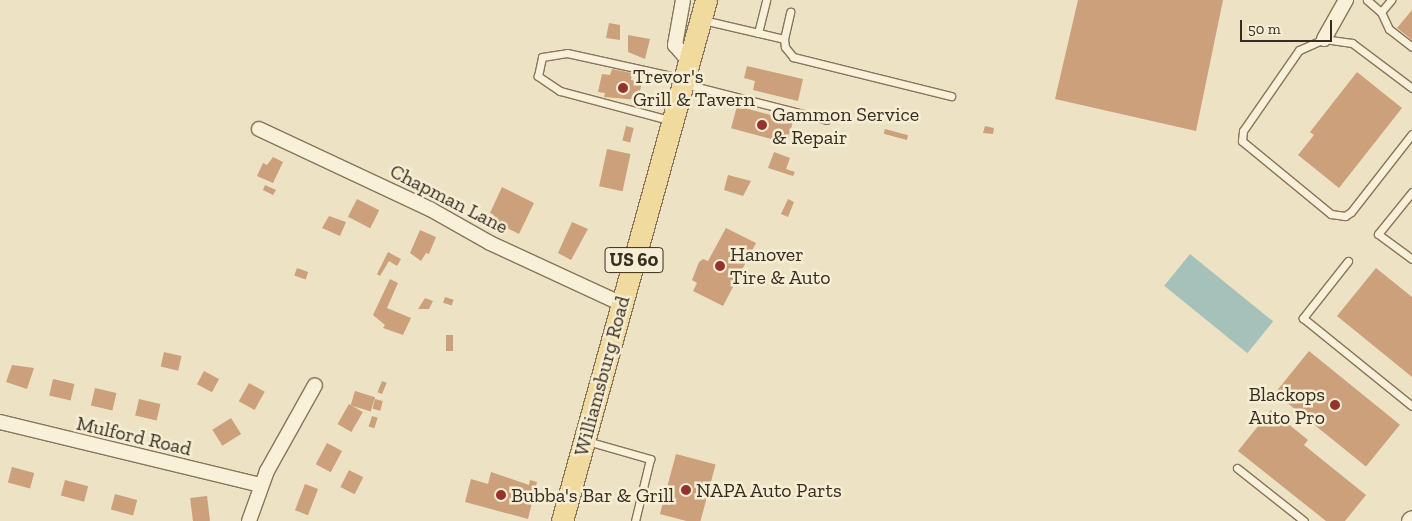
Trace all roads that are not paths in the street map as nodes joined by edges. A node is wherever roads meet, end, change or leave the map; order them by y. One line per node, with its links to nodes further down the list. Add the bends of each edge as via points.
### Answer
1 (682, 0): 13 (street, via 675,45)
2 (766, 0): 9 (lane)
3 (1346, 0): 11 (street)
4 (1368, 0): 8 (lane)
5 (1391, 0): 8 (lane)
6 (703, 10): 9 (lane); 13 (main road, Williamsburg Road / US 60)
7 (790, 12): 10 (lane)
8 (1381, 12): 12 (lane, via 1389,30)
9 (758, 33): 10 (lane)
10 (784, 39): 15 (lane, via 785,47 793,57)
11 (1324, 39): 14 (lane, via 1352,43); 19 (lane, via 1299,50 1243,131 1242,141 1331,214 1345,216)
12 (1412, 47)
13 (685, 74): 16 (lane); 17 (main road, Williamsburg Road / US 60); 17 (lane, via 567,53 542,57 538,76 560,91)
14 (1412, 88)
15 (951, 96)
16 (827, 120)
17 (672, 121): 23 (main road, Williamsburg Road / US 60)
18 (259, 129): 23 (street, Chapman Lane, via 430,209 490,244)
19 (1412, 134)
20 (1412, 192): 21 (lane, via 1378,234)
21 (1412, 259)
22 (1348, 261): 25 (lane, via 1304,318)
23 (622, 304): 27 (main road, Williamsburg Road / US 60)
24 (315, 385): 29 (street)
25 (1412, 406)
26 (0, 422): 29 (street, Mulford Road)
27 (584, 440): 31 (main road, Williamsburg Road / US 60); 32 (lane, via 650,459)
28 (1237, 468): 33 (lane)
29 (260, 485): 30 (street)
30 (249, 521)
31 (562, 521)
32 (635, 521)
33 (1304, 521)

